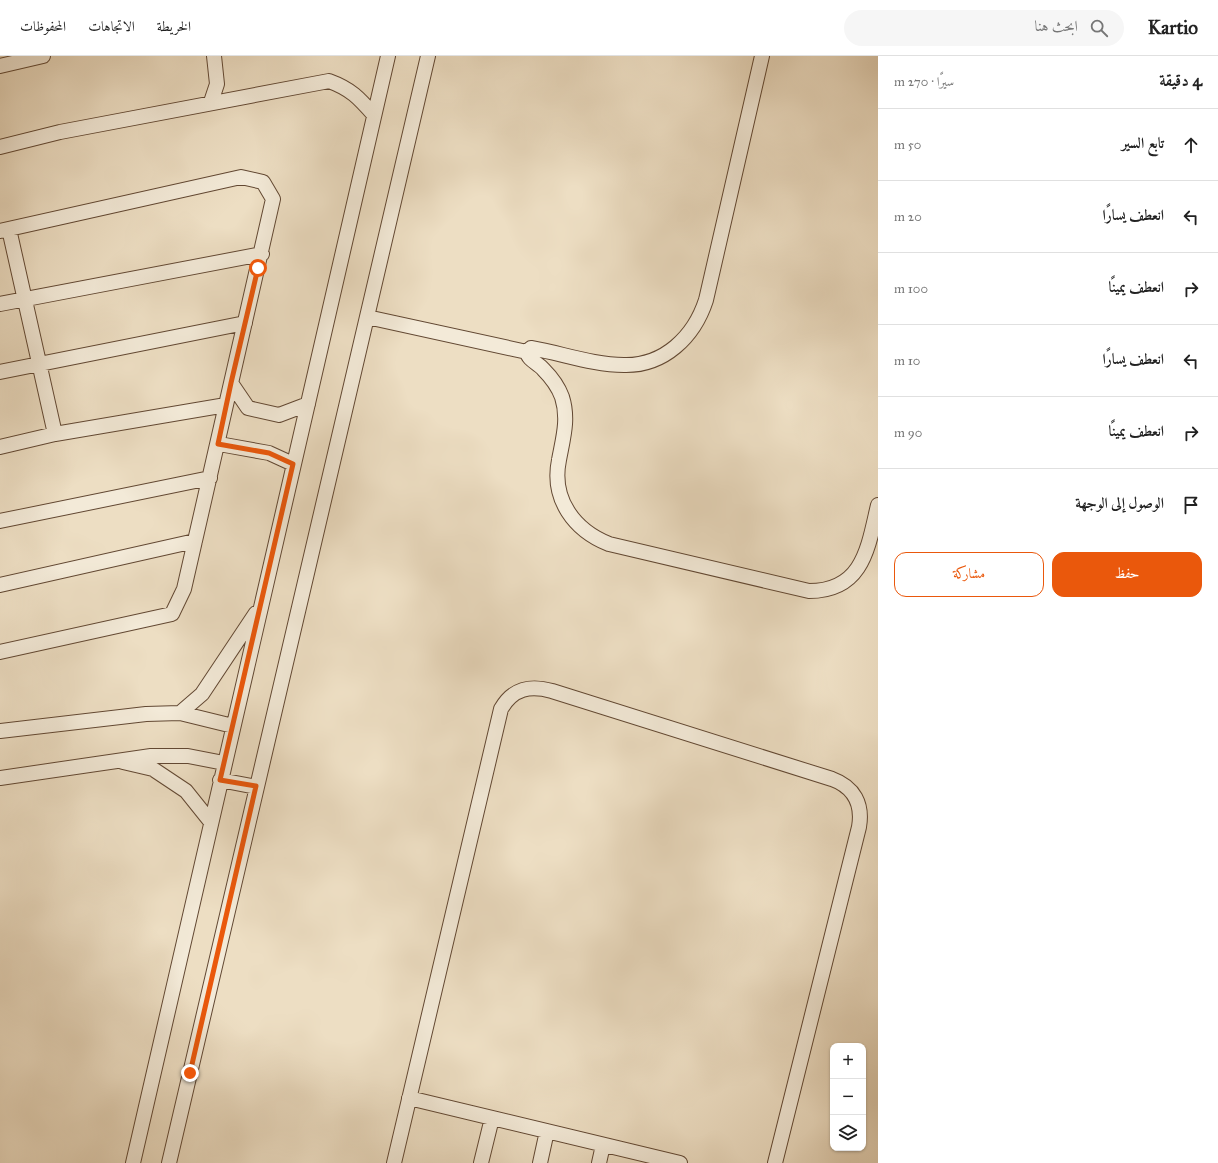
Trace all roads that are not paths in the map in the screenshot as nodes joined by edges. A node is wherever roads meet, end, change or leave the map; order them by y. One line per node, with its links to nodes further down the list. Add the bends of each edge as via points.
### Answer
1 (43, 56): 6 (lane)
2 (214, 56): 7 (lane, via 217,84)
3 (388, 56): 8 (lane)
4 (428, 56): 14 (lane)
5 (762, 56): 16 (lane, via 706,300 702,314 686,338 664,355 638,364 609,364 531,348)
6 (0, 66)
7 (211, 102): 8 (lane, via 329,81 346,87 360,98); 9 (lane, via 60,132)
8 (374, 115): 20 (lane)
9 (0, 147)
10 (4, 230): 11 (lane, via 241,177 263,182 273,199); 12 (lane)
11 (262, 254): 12 (lane); 15 (lane)
12 (25, 298): 13 (lane); 17 (lane)
13 (0, 304)
14 (366, 317): 16 (lane); 40 (lane)
15 (245, 323): 17 (lane); 19 (lane)
16 (526, 352): 27 (lane, via 553,381 562,396 565,408 565,432 557,472 561,499 575,522 596,539 799,589 820,591 840,585 857,571 867,551)
17 (40, 364): 18 (lane); 22 (lane)
18 (0, 372)
19 (231, 383): 20 (lane, via 248,408 279,416); 21 (lane)
20 (308, 404): 25 (lane)
21 (226, 405): 22 (lane); 23 (lane)
22 (55, 434): 24 (lane)
23 (218, 444): 25 (lane, via 269,453); 26 (lane)
24 (0, 446)
25 (293, 464): 31 (lane)
26 (210, 478): 28 (lane); 29 (lane)
27 (878, 505)
28 (0, 521)
29 (195, 541): 30 (lane); 32 (lane, via 184,589 172,614)
30 (0, 586)
31 (260, 606): 33 (lane, via 202,694); 34 (lane)
32 (0, 652)
33 (180, 714): 34 (lane); 35 (lane, via 146,714)
34 (233, 726): 37 (lane)
35 (0, 731)
36 (115, 760): 37 (lane, via 151,756 188,756); 38 (lane); 41 (lane, via 153,769 186,791)
37 (224, 763): 39 (lane)
38 (0, 778)
39 (220, 780): 40 (lane); 41 (lane)
40 (256, 786): 48 (lane)
41 (210, 821): 47 (lane)
42 (409, 1098): 43 (lane); 49 (lane); 54 (lane, via 502,709 506,700 514,693 533,687 543,688 841,782 856,796 861,816 859,827)
43 (492, 1118): 44 (lane); 50 (lane)
44 (547, 1131): 45 (lane); 51 (lane)
45 (603, 1145): 46 (lane); 52 (lane)
46 (657, 1160): 53 (lane)
47 (132, 1163)
48 (169, 1163)
49 (394, 1163)
50 (481, 1163)
51 (540, 1163)
52 (599, 1163)
53 (680, 1163)
54 (775, 1163)

